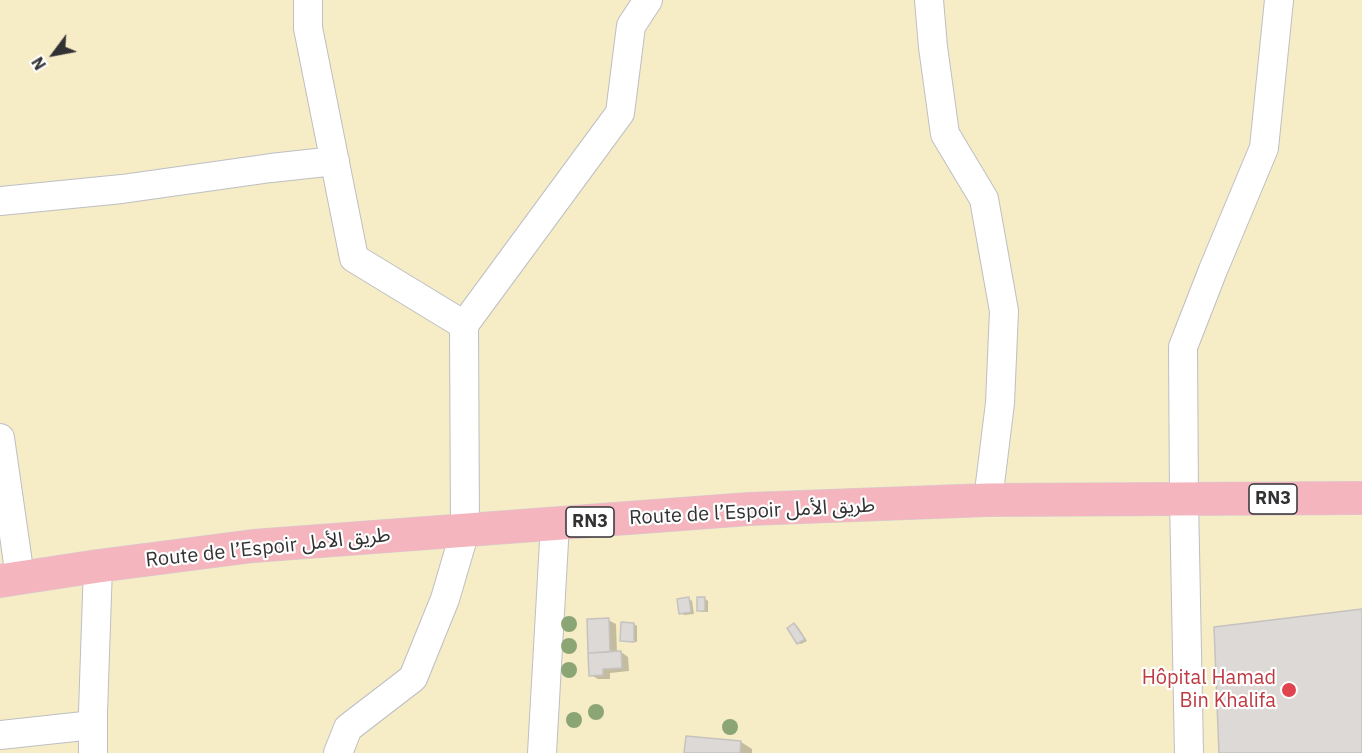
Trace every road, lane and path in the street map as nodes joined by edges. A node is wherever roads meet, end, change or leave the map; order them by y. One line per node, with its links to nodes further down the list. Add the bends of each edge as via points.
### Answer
1 (308, 0): 5 (street, via 308,28)
2 (648, 0): 7 (street, via 631,26 620,114)
3 (929, 0): 11 (street, via 945,134 984,199 1004,311 1000,403)
4 (1279, 0): 10 (street, via 1264,148 1183,347)
5 (335, 161): 6 (street); 7 (street, via 354,258)
6 (0, 201)
7 (464, 325): 13 (street)
8 (0, 438): 15 (street)
9 (1362, 498): 10 (highway, RN3)
10 (1184, 499): 11 (highway, Route de l’Espoir طريق الأمل / RN3); 21 (street)
11 (987, 500): 12 (highway, Route de l’Espoir طريق الأمل / RN3, via 749,510)
12 (555, 524): 13 (highway, Route de l’Espoir طريق الأمل / RN3); 20 (street)
13 (465, 531): 14 (highway, Route de l’Espoir طريق الأمل / RN3, via 253,546); 19 (street, via 445,599 413,678 348,728)
14 (98, 566): 15 (highway, Route de l’Espoir طريق الأمل / RN3); 16 (street)
15 (10, 579)
16 (93, 725): 17 (street); 18 (street)
17 (0, 735)
18 (93, 753)
19 (338, 753)
20 (542, 753)
21 (1189, 753)

